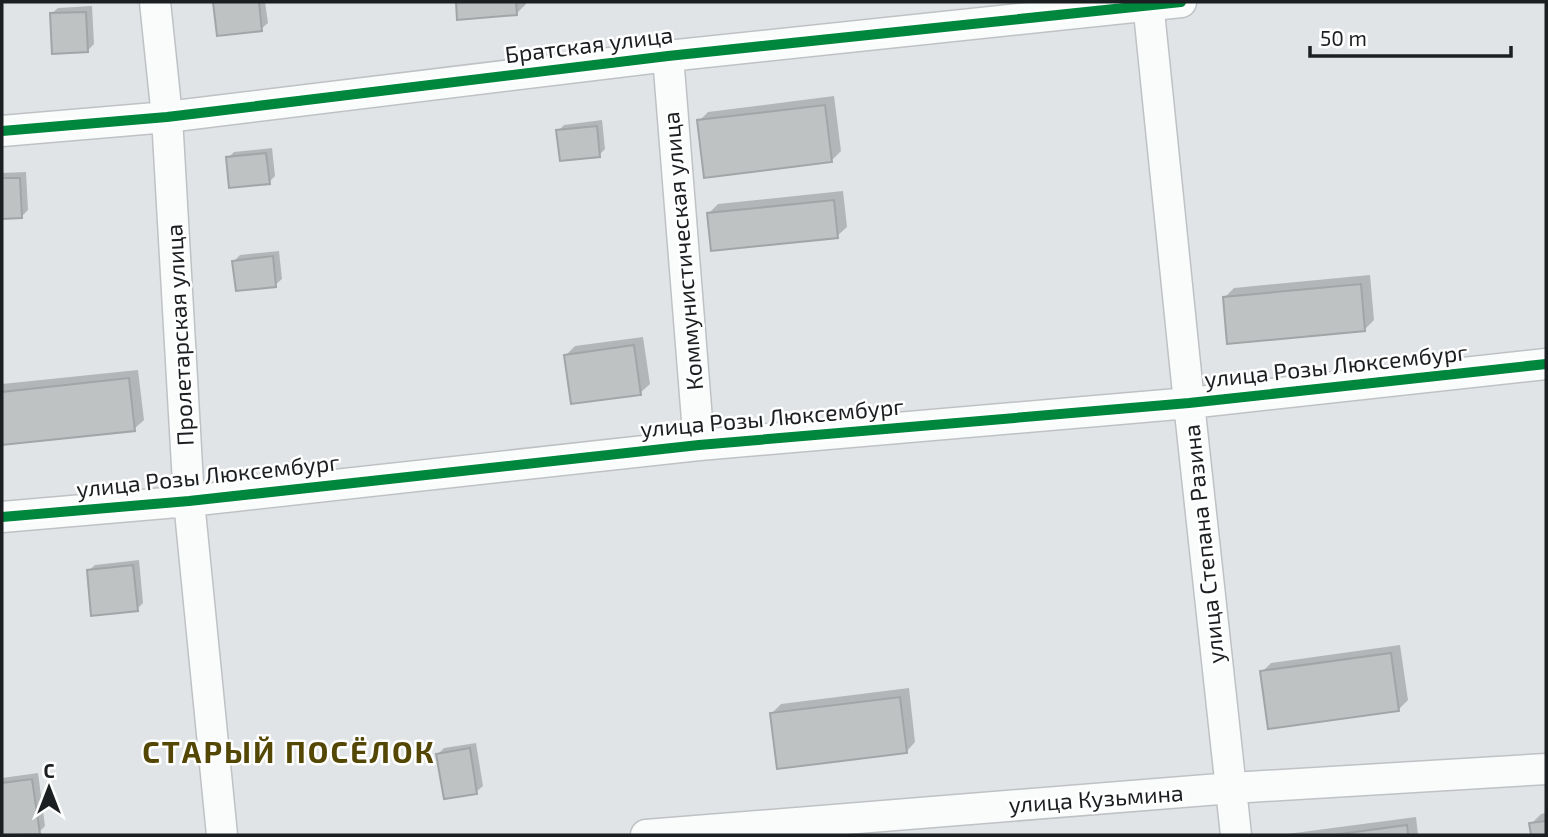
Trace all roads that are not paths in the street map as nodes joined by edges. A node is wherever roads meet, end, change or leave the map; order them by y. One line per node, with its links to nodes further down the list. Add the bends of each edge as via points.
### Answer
1 (156, 2): 5 (street, Пролетарская улица)
2 (1181, 2): 3 (street, Братская улица)
3 (1149, 3): 4 (street, Братская улица); 8 (street, улица Степана Разина)
4 (668, 56): 5 (street, Братская улица); 9 (street, Коммунистическая улица)
5 (167, 117): 6 (street, Братская улица); 10 (street, Пролетарская улица)
6 (2, 131)
7 (1546, 364): 8 (street, улица Розы Люксембург)
8 (1189, 403): 9 (street, улица Розы Люксембург); 13 (street, улица Степана Разина)
9 (699, 445): 10 (street, улица Розы Люксембург)
10 (189, 501): 11 (street, улица Розы Люксембург); 14 (street, Пролетарская улица)
11 (2, 517)
12 (1546, 769): 13 (street, улица Кузьмина)
13 (1232, 788): 15 (street, улица Кузьмина); 16 (street, улица Степана Разина)
14 (222, 835)
15 (646, 835)
16 (1236, 835)

